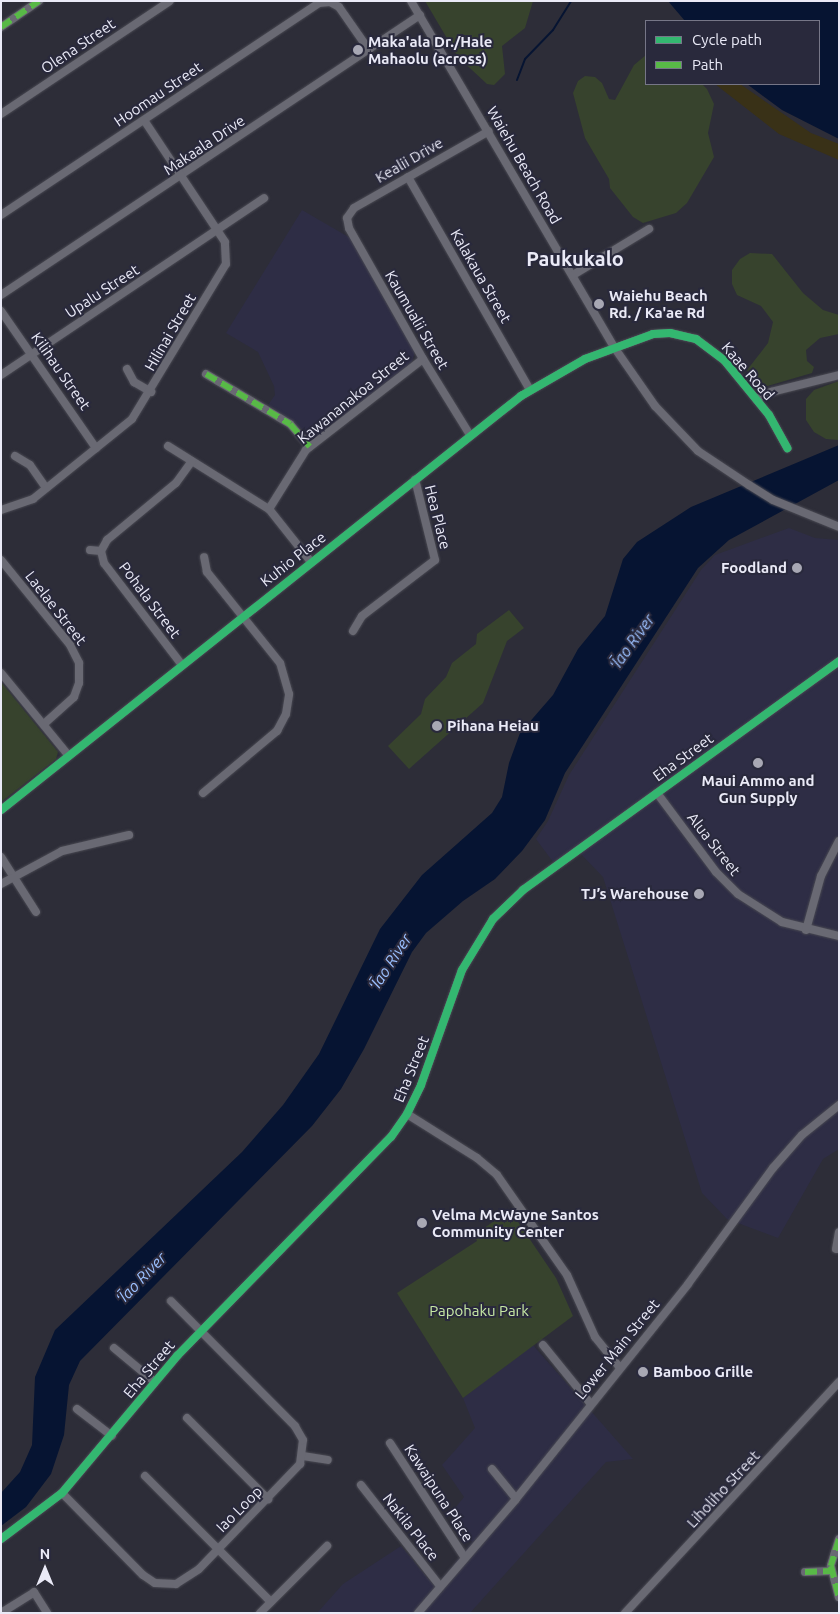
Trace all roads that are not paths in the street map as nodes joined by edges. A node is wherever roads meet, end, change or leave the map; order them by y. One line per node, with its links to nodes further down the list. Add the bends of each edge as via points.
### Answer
1 (39, 1): 6 (street)
2 (170, 1): 8 (street, Olena Street)
3 (411, 1): 5 (street, Waiehu Beach Road)
4 (332, 2): 7 (street, Hoomau Street, via 342,10); 9 (street, Hoomau Street, via 316,6)
5 (420, 15): 7 (street, Makaala Drive); 10 (street, Waiehu Beach Road)
6 (1, 27)
7 (369, 50): 12 (street, Makaala Drive)
8 (1, 114)
9 (144, 120): 12 (street, Hilinai Street); 14 (street, Hoomau Street)
10 (489, 131): 11 (street, Kealii Drive); 18 (street, Waiehu Beach Road)
11 (408, 177): 15 (street, Kealii Drive, via 354,208); 28 (street, Kalakaua Street)
12 (179, 178): 17 (street, Hilinai Street); 19 (street, Makaala Drive)
13 (264, 198): 17 (street, Upalu Street)
14 (1, 215)
15 (347, 217): 23 (street, Kaumualii Street, via 348,226)
16 (649, 229): 18 (street)
17 (218, 231): 22 (street, Upalu Street); 29 (street, Hilinai Street, via 227,248 226,264)
18 (573, 276): 21 (street, Waiehu Beach Road)
19 (1, 295)
20 (1, 311): 22 (street, Kilihau Street)
21 (614, 347): 28 (street, Kuhio Place); 30 (street, Kaae Road, via 662,333 696,339 718,354); 42 (street, Waiehu Beach Road, via 635,381 676,430 735,476 797,512)
22 (33, 354): 26 (street, Upalu Street); 34 (street, Kilihau Street)
23 (423, 359): 31 (street, Kaumualii Street); 33 (street, Kawananakoa Street)
24 (127, 369): 29 (street, via 134,382)
25 (206, 374): 33 (street, via 290,424)
26 (1, 375)
27 (839, 375): 30 (street, Kaae Road, via 771,392)
28 (530, 390): 31 (street, Kuhio Place)
29 (151, 392): 34 (street, Hilinai Street, via 127,425)
30 (756, 399): 35 (street, Kaae Road)
31 (470, 435): 38 (street, Kuhio Place)
32 (168, 446): 37 (street)
33 (310, 447): 40 (street, Kawananakoa Street, via 293,467)
34 (96, 448): 39 (street, Hilinai Street)
35 (787, 448)
36 (15, 456): 39 (street, via 30,465)
37 (192, 461): 40 (street); 44 (street, via 176,483 106,540)
38 (415, 479): 46 (street, Kuhio Place); 49 (street, Hea Place, via 435,560 362,616)
39 (46, 488): 41 (street, Hilinai Street, via 27,503)
40 (269, 509): 46 (street)
41 (1, 510)
42 (839, 527)
43 (90, 550): 44 (street)
44 (101, 551): 51 (street, Pohala Street, via 104,563)
45 (204, 557): 48 (street, via 208,572)
46 (311, 562): 48 (street, Kuhio Place)
47 (3, 566): 53 (street, Laelae Street, via 70,645 79,663 79,683 74,697)
48 (241, 618): 51 (street, Kuhio Place); 55 (street, via 283,669 289,688 288,707 272,736)
49 (353, 631)
50 (839, 661): 56 (street, Eha Street)
51 (182, 665): 54 (street, Kuhio Place)
52 (1, 673): 53 (street)
53 (45, 723): 54 (street)
54 (69, 756): 57 (street, Kuhio Place)
55 (203, 792)
56 (657, 793): 64 (street, Alua Street, via 728,884 767,914); 67 (street, Eha Street, via 523,890 484,930 462,970)
57 (1, 810)
58 (129, 835): 61 (street, via 62,851)
59 (839, 841): 64 (street, via 821,876)
60 (1, 857): 61 (street)
61 (13, 876): 62 (street); 63 (street)
62 (1, 884)
63 (36, 912)
64 (806, 930): 65 (street, Alua Street)
65 (839, 936)
66 (839, 1105): 74 (street, Lower Main Street, via 802,1135 778,1161 688,1284)
67 (407, 1114): 71 (street, Eha Street, via 391,1136 308,1224); 74 (street, via 477,1158 496,1174 567,1275 594,1338)
68 (839, 1232): 69 (street)
69 (836, 1250)
70 (171, 1301): 71 (street)
71 (201, 1332): 75 (street, Eha Street); 82 (street, via 295,1426 303,1440)
72 (543, 1346): 77 (street)
73 (114, 1348): 75 (street)
74 (619, 1367): 77 (street, Lower Main Street)
75 (155, 1382): 80 (street, Eha Street)
76 (839, 1382): 104 (street, Liholiho Street)
77 (590, 1403): 89 (street, Lower Main Street)
78 (77, 1409): 80 (street)
79 (187, 1418): 88 (street)
80 (112, 1436): 87 (street, Eha Street)
81 (390, 1443): 94 (street, Kawaipuna Place)
82 (303, 1456): 83 (street); 88 (street, Iao Loop, via 296,1472)
83 (328, 1460)
84 (492, 1470): 89 (street)
85 (145, 1476): 93 (street)
86 (361, 1485): 97 (street, Nakila Place)
87 (62, 1494): 90 (street, Eha Street); 93 (street, Iao Loop, via 155,1583 170,1585 183,1582)
88 (268, 1499): 93 (street, Iao Loop)
89 (516, 1499): 94 (street, Lower Main Street)
90 (1, 1539)
91 (839, 1539): 95 (street)
92 (327, 1546): 99 (street)
93 (218, 1550): 99 (street)
94 (465, 1558): 97 (street, Lower Main Street)
95 (831, 1571): 96 (street); 98 (street)
96 (806, 1572)
97 (440, 1586): 103 (street, Lower Main Street)
98 (839, 1597)
99 (271, 1602): 102 (street)
100 (1, 1613): 101 (street, via 34,1592)
101 (47, 1613)
102 (260, 1613)
103 (418, 1613)
104 (625, 1613)

